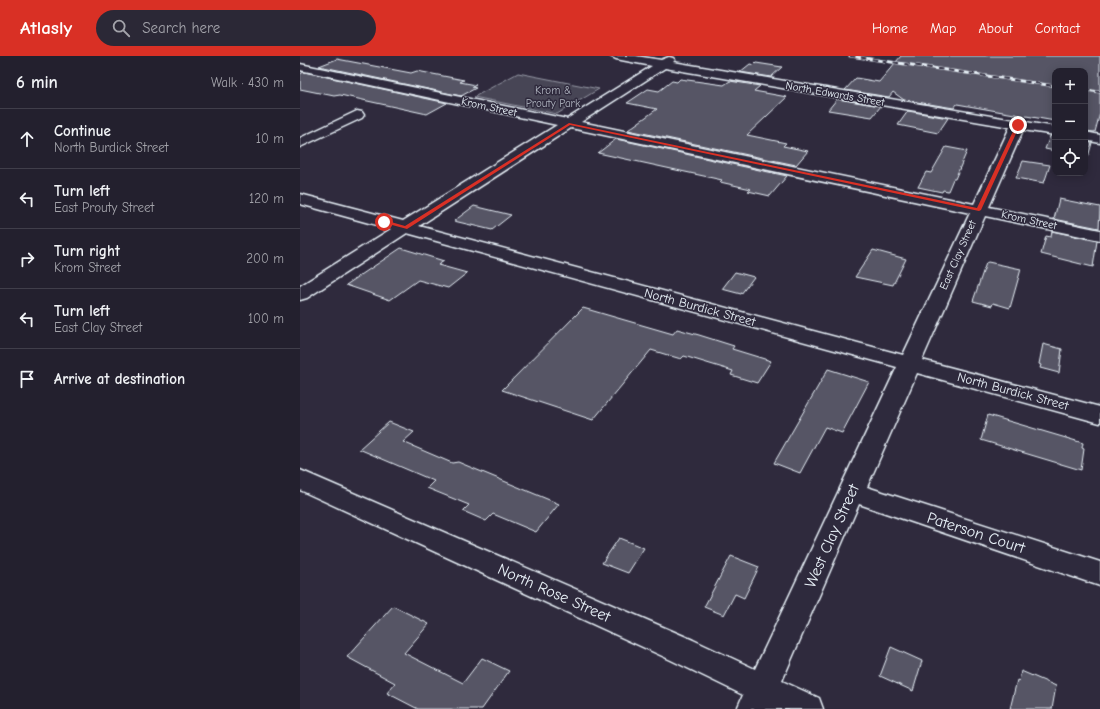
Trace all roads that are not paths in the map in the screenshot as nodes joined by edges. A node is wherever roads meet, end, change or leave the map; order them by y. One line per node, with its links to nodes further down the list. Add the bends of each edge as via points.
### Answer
1 (616, 56): 3 (street, North Edwards Street)
2 (676, 56): 3 (street)
3 (663, 64): 6 (street); 7 (street, North Edwards Street)
4 (300, 67): 6 (street, Krom Street)
5 (357, 115): 11 (street)
6 (569, 124): 13 (street, Krom Street); 14 (street)
7 (1018, 125): 8 (street, North Edwards Street); 13 (street, East Clay Street)
8 (1052, 131)
9 (1088, 137): 10 (street)
10 (1100, 139)
11 (300, 143)
12 (300, 199): 14 (street, North Burdick Street)
13 (979, 210): 15 (street, Krom Street); 17 (street, East Clay Street)
14 (405, 228): 16 (street); 17 (street, North Burdick Street)
15 (1100, 235)
16 (300, 294)
17 (910, 363): 18 (street, North Burdick Street); 20 (street, West Clay Street)
18 (1100, 415)
19 (300, 478): 22 (street, North Rose Street, via 674,647)
20 (852, 492): 21 (street, Paterson Court); 22 (street, West Clay Street)
21 (1100, 574)
22 (758, 699): 23 (street, North Rose Street)
23 (807, 709)

